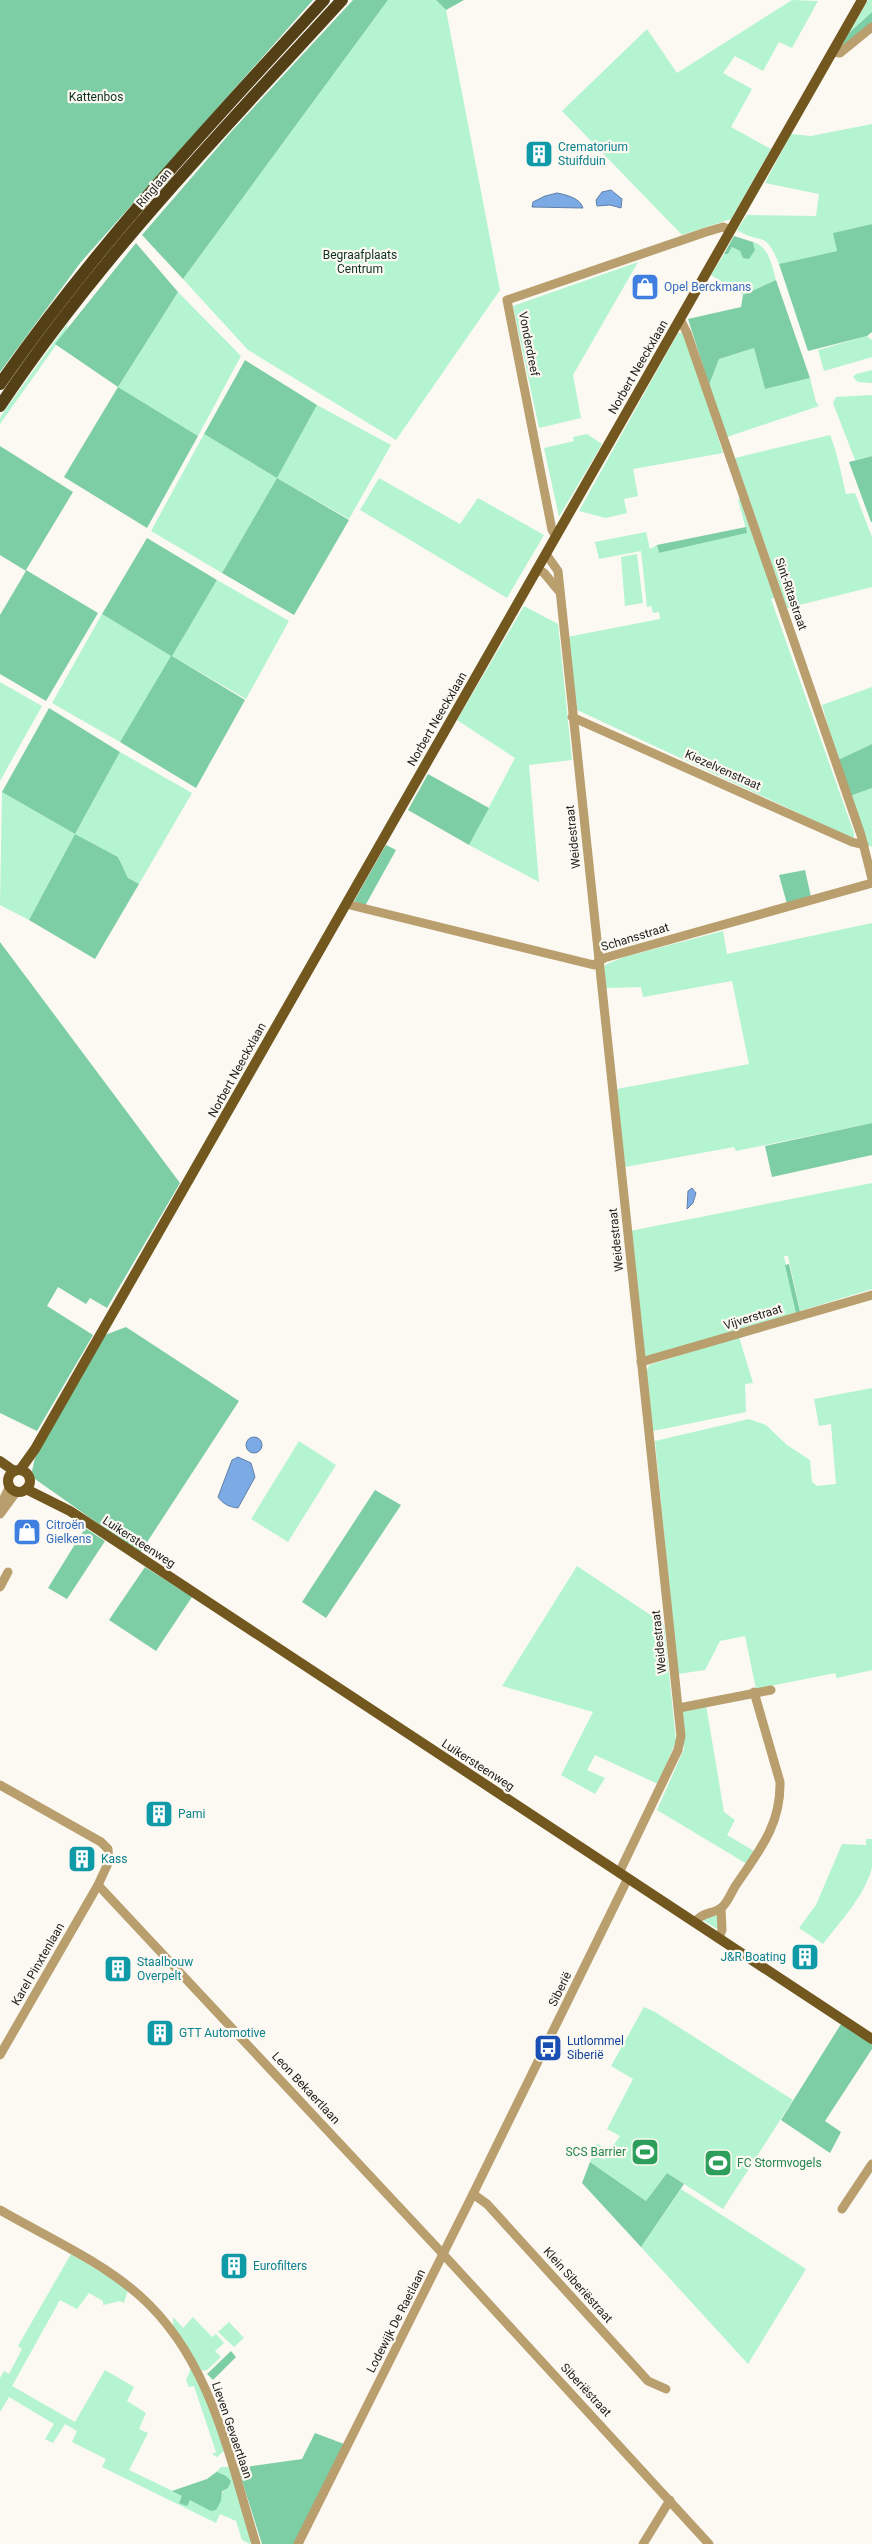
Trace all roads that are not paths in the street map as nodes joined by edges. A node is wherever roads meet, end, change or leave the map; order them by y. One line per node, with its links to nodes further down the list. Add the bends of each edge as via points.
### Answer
1 (324, 0): 8 (highway, Ringlaan, via 133,214 73,286)
2 (342, 0): 9 (highway, Ringlaan, via 138,227 53,332)
3 (862, 0): 5 (main road, Norbert Neeckxlaan)
4 (872, 27): 5 (street, via 840,53)
5 (832, 52): 6 (main road, Norbert Neeckxlaan)
6 (730, 230): 7 (main road, Norbert Neeckxlaan); 10 (street, Vonderdreef, via 723,227 706,232 507,300 552,530)
7 (680, 318): 10 (main road, Norbert Neeckxlaan); 15 (street, Sint-Ritastraat)
8 (0, 384)
9 (0, 406)
10 (556, 536): 11 (main road, Norbert Neeckxlaan)
11 (546, 554): 12 (main road, Norbert Neeckxlaan); 13 (street, Weidestraat, via 558,571)
12 (537, 569): 13 (street); 18 (main road, Norbert Neeckxlaan)
13 (558, 591): 14 (street, Weidestraat)
14 (572, 717): 15 (street, Kiezelvenstraat); 19 (street, Weidestraat)
15 (864, 845): 16 (street, Sint-Ritastraat)
16 (872, 879)
17 (872, 883): 19 (street, Schansstraat)
18 (346, 904): 19 (street, Schansstraat, via 589,964); 24 (main road, Norbert Neeckxlaan)
19 (598, 961): 21 (street, Weidestraat)
20 (872, 1295): 21 (street, Vijverstraat)
21 (641, 1362): 31 (street, Weidestraat)
22 (0, 1461): 24 (main road, Luikersteenweg)
23 (0, 1470): 24 (main road, Luikersteenweg)
24 (19, 1480): 25 (street, Norbert Neeckxlaan); 26 (street, Norbert Neeckxlaan); 33 (main road, Luikersteenweg)
25 (0, 1506)
26 (0, 1514)
27 (8, 1572): 28 (street)
28 (0, 1587)
29 (771, 1690): 30 (street)
30 (754, 1692): 31 (street); 35 (street, via 776,1764 780,1797 771,1832)
31 (679, 1708): 33 (street, Weidestraat, via 681,1736 678,1750)
32 (0, 1784): 34 (street, via 102,1842 108,1849 109,1861)
33 (624, 1875): 36 (main road, Luikersteenweg); 40 (street, Siberië)
34 (98, 1886): 39 (street, Karel Pinxtenlaan); 45 (street, Leon Bekaertlaan)
35 (721, 1908): 36 (street, via 702,1915); 37 (street)
36 (695, 1922): 37 (main road, Luikersteenweg)
37 (719, 1938): 38 (main road, Luikersteenweg)
38 (872, 2038)
39 (0, 2055)
40 (515, 2110): 42 (street, Lodewijk De Raetlaan)
41 (872, 2164): 43 (street)
42 (473, 2194): 45 (street, Lodewijk De Raetlaan); 46 (street, Klein Siberiëstraat, via 487,2204 648,2381)
43 (842, 2209)
44 (0, 2210): 48 (street, Lieven Gevaertlaan, via 121,2281 140,2296 178,2338 207,2390)
45 (443, 2254): 47 (street, Siberiëstraat); 49 (street, Lodewijk De Raetlaan)
46 (666, 2389)
47 (670, 2500): 50 (street); 51 (street, Siberiëstraat)
48 (256, 2544)
49 (298, 2544)
50 (643, 2544)
51 (709, 2544)

